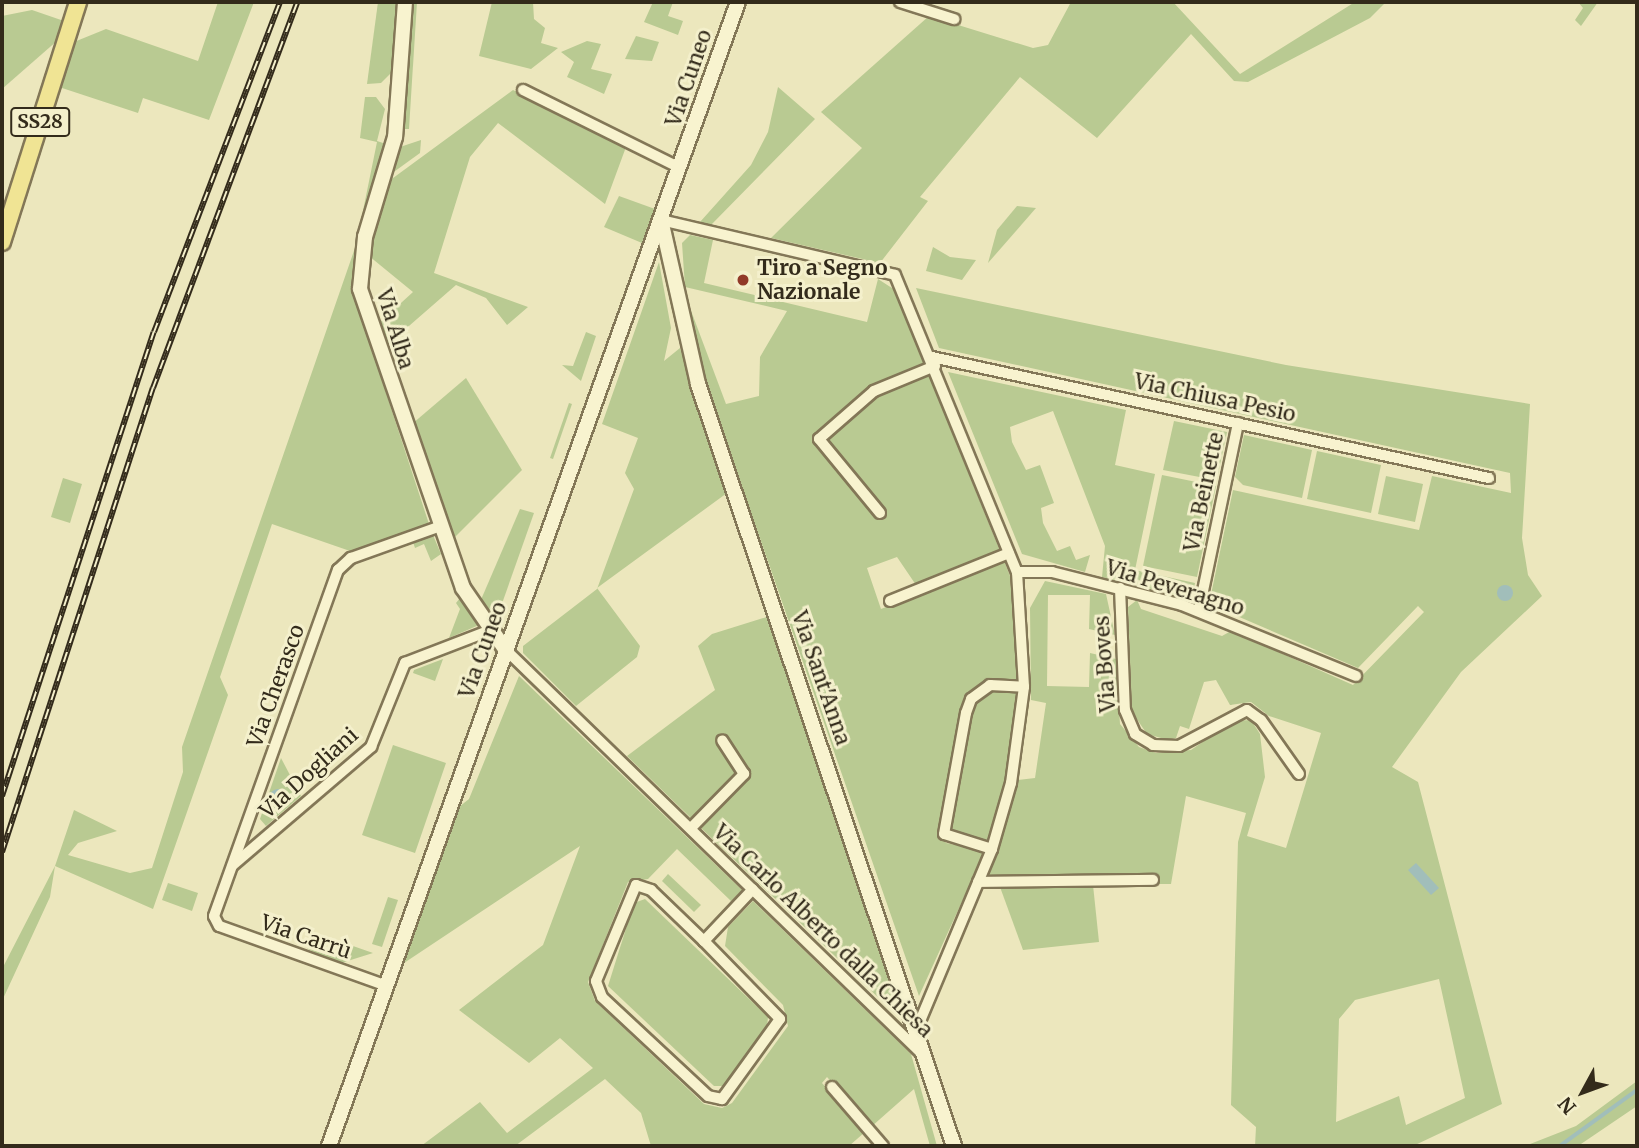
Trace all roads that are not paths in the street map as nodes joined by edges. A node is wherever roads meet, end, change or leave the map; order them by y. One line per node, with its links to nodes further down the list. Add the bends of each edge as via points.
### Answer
1 (78, 2): 9 (main road, SS28)
2 (405, 2): 14 (street, Via Alba, via 395,137 365,237 359,282)
3 (738, 2): 7 (street, Via Cuneo)
4 (900, 2): 5 (street)
5 (954, 19)
6 (523, 90): 7 (street)
7 (680, 168): 8 (street, Via Cuneo)
8 (661, 220): 10 (street, via 890,273 905,289); 21 (street, Via Cuneo); 35 (street, Via Sant'Anna, via 698,384)
9 (2, 242)
10 (933, 362): 11 (street, Via Chiusa Pesio); 13 (street, via 874,391 820,439); 15 (street)
11 (1238, 423): 12 (street, Via Chiusa Pesio); 19 (street, Via Beinette)
12 (1489, 478)
13 (880, 513)
14 (440, 526): 20 (street, Via Alba, via 463,588); 28 (street, Via Cherasco, via 351,558 338,570)
15 (1009, 553): 16 (street); 18 (street)
16 (1017, 572): 17 (street, Via Peveragno, via 1052,572); 23 (street)
17 (1120, 589): 19 (street, Via Peveragno); 25 (street, Via Boves, via 1125,710 1135,734 1153,745 1179,746 1247,709 1261,719)
18 (890, 601)
19 (1199, 610): 22 (street, Via Peveragno)
20 (491, 630): 21 (street, Via Alba); 28 (street, Via Dogliani, via 405,663 371,747)
21 (505, 649): 26 (street, Via Carlo Alberto dalla Chiesa); 34 (street, Via Cuneo)
22 (1356, 676)
23 (1024, 687): 27 (street, via 1012,783); 27 (street, via 990,685 971,699 966,713 944,834)
24 (722, 740): 26 (street, Via Carlo Alberto dalla Chiesa, via 744,774)
25 (1299, 774)
26 (691, 828): 31 (street, Via Carlo Alberto dalla Chiesa)
27 (992, 849): 30 (street)
28 (232, 866): 32 (street, Via Cherasco)
29 (1153, 880): 30 (street)
30 (978, 882): 35 (street)
31 (753, 889): 33 (street); 36 (street, Via Carlo Alberto dalla Chiesa)
32 (214, 922): 34 (street, Via Carrù)
33 (704, 942): 33 (street, via 651,890 636,885 596,985 710,1097 722,1099 780,1019)
34 (387, 986): 38 (street, Via Cuneo)
35 (918, 1026): 36 (street, Via Sant'Anna)
36 (929, 1060): 40 (street, Via Sant'Anna)
37 (832, 1087): 39 (street)
38 (328, 1146)
39 (883, 1146)
40 (954, 1146)

